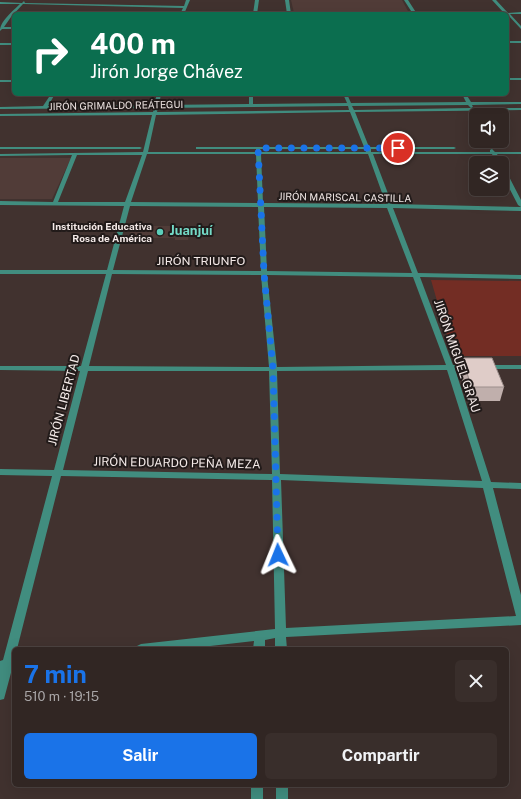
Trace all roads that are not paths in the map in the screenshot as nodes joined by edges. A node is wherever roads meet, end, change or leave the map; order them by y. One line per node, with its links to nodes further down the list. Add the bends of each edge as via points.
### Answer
1 (26, 0): 9 (street)
2 (103, 0): 10 (street)
3 (188, 0): 11 (street)
4 (257, 0): 15 (street)
5 (287, 0): 16 (street)
6 (406, 0): 17 (street)
7 (494, 0): 18 (street)
8 (0, 3): 9 (street)
9 (21, 4): 10 (street); 13 (street)
10 (100, 5): 11 (street); 12 (street)
11 (185, 7): 14 (street)
12 (98, 10)
13 (15, 12)
14 (183, 12)
15 (255, 12)
16 (289, 12)
17 (414, 12)
18 (505, 12)
19 (521, 13): 20 (street)
20 (509, 14)
21 (5, 16): 22 (street)
22 (12, 16): 24 (street)
23 (509, 16): 26 (street)
24 (1, 28): 25 (street)
25 (12, 28)
26 (521, 28)
27 (509, 42): 28 (street)
28 (521, 42)
29 (0, 44): 30 (street)
30 (12, 44)
31 (509, 79): 32 (street)
32 (521, 79)
33 (0, 81): 34 (street)
34 (12, 81)
35 (52, 96): 43 (street)
36 (158, 96): 49 (street, JIRÓN LIBERTAD)
37 (250, 96): 42 (street)
38 (346, 96): 44 (street, JIRÓN MIGUEL GRAU)
39 (465, 96): 41 (street)
40 (521, 103): 41 (street, JIRÓN GRIMALDO REÁTEGUI)
41 (469, 104): 44 (street, JIRÓN GRIMALDO REÁTEGUI); 46 (street)
42 (251, 105): 44 (street, JIRÓN GRIMALDO REÁTEGUI); 49 (street, JIRÓN GRIMALDO REÁTEGUI)
43 (45, 107): 45 (street, JIRÓN GRIMALDO REÁTEGUI); 49 (street, JIRÓN GRIMALDO REÁTEGUI)
44 (351, 107): 49 (street, JIRÓN GRIMALDO REÁTEGUI); 50 (street, JIRÓN GRIMALDO REÁTEGUI); 54 (street, JIRÓN MIGUEL GRAU)
45 (0, 108)
46 (471, 108)
47 (509, 109): 48 (street, JIRÓN GRIMALDO REÁTEGUI)
48 (521, 109)
49 (155, 110): 51 (street, JIRÓN GRIMALDO REÁTEGUI); 55 (street, JIRÓN LIBERTAD)
50 (469, 110)
51 (0, 115)
52 (0, 148): 55 (street)
53 (521, 148): 57 (street)
54 (369, 150): 56 (street); 57 (street); 68 (street, JIRÓN MIGUEL GRAU)
55 (146, 151): 56 (street); 60 (street); 65 (street, JIRÓN LIBERTAD)
56 (259, 151): 67 (street)
57 (493, 151): 58 (street); 61 (street)
58 (521, 153)
59 (0, 155): 60 (street)
60 (75, 155): 64 (street)
61 (496, 156)
62 (509, 182): 66 (street)
63 (0, 203): 64 (street, JIRÓN MARISCAL CASTILLA)
64 (55, 203): 65 (street, JIRÓN MARISCAL CASTILLA)
65 (127, 205): 67 (street, JIRÓN MARISCAL CASTILLA); 71 (street, JIRÓN LIBERTAD)
66 (521, 205)
67 (260, 206): 68 (street, JIRÓN MARISCAL CASTILLA); 72 (street)
68 (389, 206): 69 (street, JIRÓN MARISCAL CASTILLA); 73 (street, JIRÓN MIGUEL GRAU)
69 (521, 209)
70 (0, 272): 71 (street, JIRÓN TRIUNFO)
71 (110, 272): 72 (street, JIRÓN TRIUNFO); 78 (street, JIRÓN LIBERTAD)
72 (264, 273): 73 (street, JIRÓN TRIUNFO); 79 (street)
73 (416, 276): 74 (street, JIRÓN TRIUNFO); 75 (street, JIRÓN MIGUEL GRAU)
74 (521, 277)
75 (450, 366): 76 (street); 79 (street); 83 (street, JIRÓN MIGUEL GRAU)
76 (521, 367)
77 (0, 368): 78 (street)
78 (85, 369): 79 (street); 81 (street, JIRÓN LIBERTAD)
79 (273, 369): 82 (street)
80 (0, 472): 81 (street, JIRÓN EDUARDO PEÑA MEZA)
81 (58, 472): 82 (street, JIRÓN EDUARDO PEÑA MEZA); 92 (street, JIRÓN LIBERTAD)
82 (276, 478): 83 (street, JIRÓN EDUARDO PEÑA MEZA); 87 (street)
83 (487, 484): 84 (street, JIRÓN EDUARDO PEÑA MEZA); 85 (street, JIRÓN MIGUEL GRAU)
84 (521, 486)
85 (521, 615)
86 (521, 620): 87 (street)
87 (281, 632): 88 (street); 91 (street)
88 (260, 635): 89 (street); 90 (street)
89 (158, 647)
90 (259, 647)
91 (281, 647)
92 (7, 665): 93 (street, JIRÓN LIBERTAD)
93 (0, 695)
94 (257, 787): 96 (street)
95 (282, 787): 97 (street)
96 (257, 799)
97 (282, 799)

